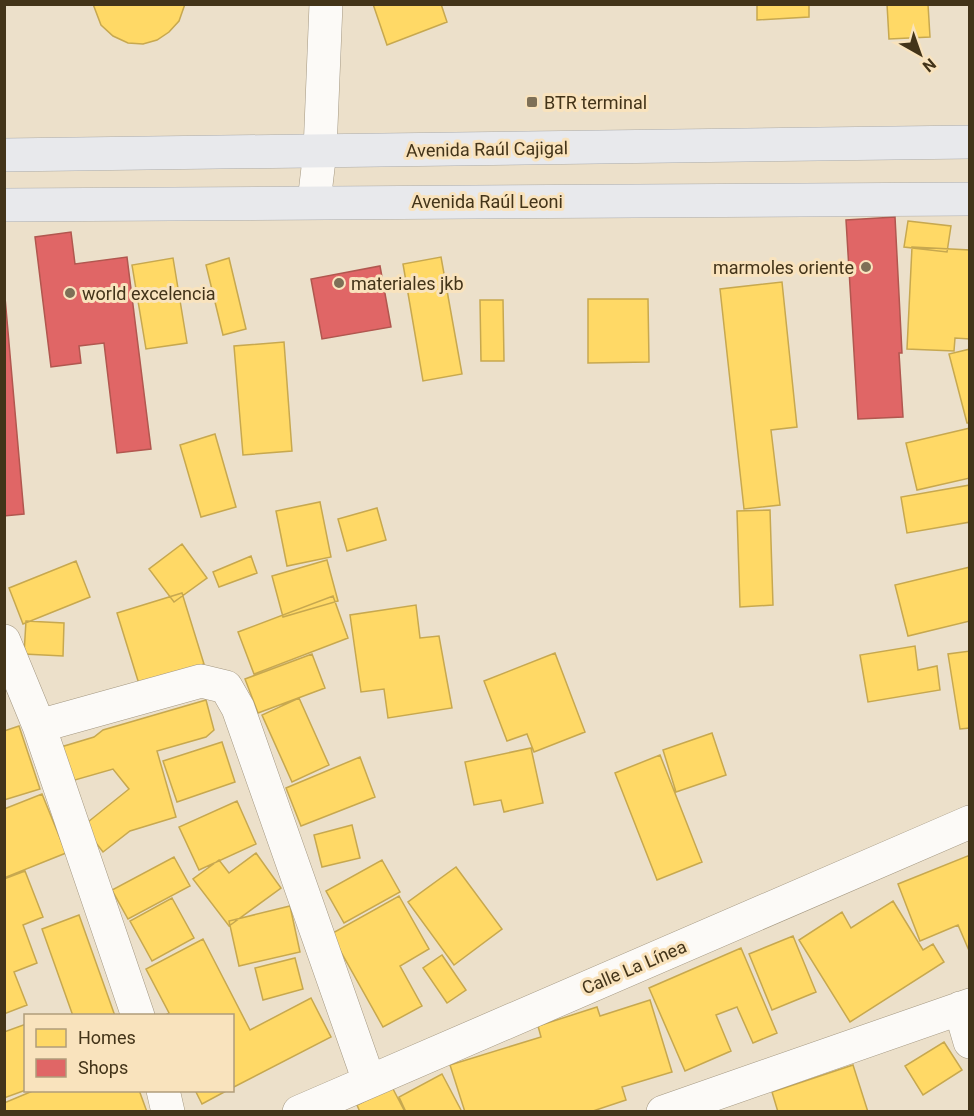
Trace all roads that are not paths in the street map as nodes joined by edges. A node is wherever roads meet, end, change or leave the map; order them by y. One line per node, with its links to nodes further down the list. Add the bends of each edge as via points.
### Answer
1 (327, 4): 3 (street)
2 (969, 142): 3 (main road, Avenida Raúl Cajigal)
3 (320, 151): 4 (main road, Avenida Raúl Cajigal); 6 (street)
4 (4, 155)
5 (969, 199): 6 (main road, Avenida Raúl Leoni)
6 (314, 202): 7 (main road, Avenida Raúl Leoni)
7 (4, 205)
8 (4, 641): 9 (street)
9 (39, 726): 12 (street); 14 (street, via 201,681 226,687 237,708)
10 (969, 822): 14 (street, Calle La Línea)
11 (965, 1006): 13 (street); 16 (street)
12 (137, 1014)
13 (969, 1042)
14 (369, 1081): 18 (street, Calle La Línea)
15 (163, 1092): 17 (street)
16 (740, 1099): 19 (street)
17 (168, 1112)
18 (299, 1112)
19 (663, 1112)

